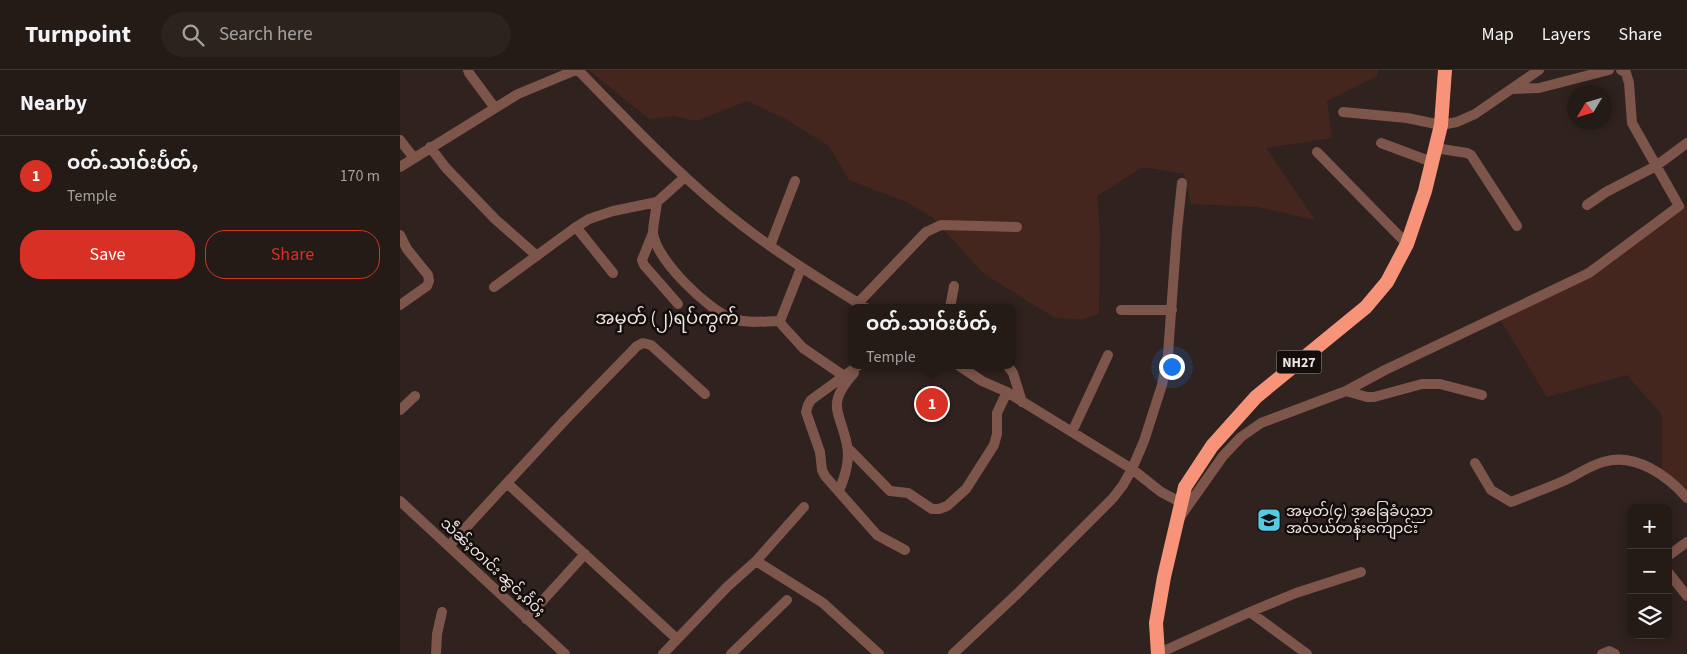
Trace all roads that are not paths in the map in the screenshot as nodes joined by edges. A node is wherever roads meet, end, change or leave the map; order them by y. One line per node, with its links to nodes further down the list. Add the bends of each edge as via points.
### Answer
1 (468, 70): 8 (street)
2 (577, 70): 8 (street, via 518,94); 21 (street)
3 (1445, 70): 10 (highway, NH27)
4 (1538, 70): 7 (street)
5 (1610, 70): 7 (street, via 1539,88)
6 (1621, 70): 20 (street, via 1626,73 1629,83 1632,123)
7 (1512, 89): 10 (street, via 1475,114)
8 (495, 108): 14 (street)
9 (1343, 112): 10 (street)
10 (1441, 125): 15 (highway, NH27)
11 (400, 140): 17 (street)
12 (1381, 143): 18 (street)
13 (1687, 143): 20 (street)
14 (430, 147): 17 (street); 34 (street, via 495,219)
15 (1435, 148): 18 (highway, NH27); 27 (street, via 1471,155)
16 (1317, 152): 32 (street)
17 (414, 158): 19 (street)
18 (1432, 162): 32 (highway, NH27)
19 (400, 166)
20 (1656, 166): 25 (street); 26 (street)
21 (685, 177): 24 (street); 33 (street)
22 (795, 181): 33 (street)
23 (1182, 184): 45 (street)
24 (657, 202): 28 (street, via 613,211); 30 (street)
25 (1683, 204): 53 (street, via 1589,273)
26 (1587, 205)
27 (1517, 226)
28 (576, 227): 34 (street); 36 (street)
29 (1017, 227): 41 (street, via 941,224 932,227)
30 (653, 233): 39 (street, via 642,260); 46 (street, via 672,268 710,306 734,319)
31 (400, 235): 43 (street, via 429,281 427,286)
32 (1407, 244): 67 (highway, NH27, via 1387,282 1366,307 1256,397 1212,446 1185,487)
33 (770, 246): 35 (street)
34 (537, 256): 38 (street)
35 (801, 268): 40 (street); 46 (street)
36 (613, 273)
37 (954, 286): 42 (street)
38 (494, 287)
39 (678, 304)
40 (860, 304)
41 (863, 304)
42 (951, 304)
43 (400, 305)
44 (1121, 310): 45 (street)
45 (1172, 310): 63 (street, via 1162,385)
46 (780, 321): 52 (street, via 803,348)
47 (1108, 356): 60 (street)
48 (854, 369): 52 (street)
49 (857, 369): 61 (street, via 838,394 835,406)
50 (964, 369): 54 (street)
51 (1010, 369): 58 (street)
52 (844, 376): 65 (street, via 811,400 806,412 820,452 822,470)
53 (1346, 391): 56 (street, via 1374,397 1422,384 1440,384); 70 (street, via 1261,423 1241,436 1223,456)
54 (1007, 392): 58 (street); 61 (street, via 997,413 994,445 966,489 939,509 932,509 908,494 890,491)
55 (705, 394): 64 (street, via 651,345 643,343 604,379)
56 (1482, 395)
57 (415, 396): 59 (street)
58 (1022, 402): 60 (street)
59 (400, 410)
60 (1072, 432): 63 (street)
61 (847, 447): 65 (street, via 847,470)
62 (1475, 463): 66 (street, via 1491,490 1511,502 1603,462 1617,460 1634,461 1652,469)
63 (1132, 469): 67 (street, via 1161,492); 90 (street, via 1113,498)
64 (507, 483): 72 (street); 75 (street)
65 (840, 492): 73 (street, via 877,534)
66 (1687, 498)
67 (1182, 503): 70 (highway, NH27)
68 (402, 506): 72 (street, သဵၼ်ႈတၢင်း ၼွင်ႇၵႅဝ်ႈ)
69 (804, 508): 76 (street)
70 (1178, 521): 91 (highway, NH27, via 1156,623)
71 (1687, 542): 74 (street)
72 (449, 546): 83 (street, သဵၼ်ႈတၢင်း ၼွင်ႇၵႅဝ်ႈ)
73 (905, 550)
74 (1672, 553)
75 (585, 554): 83 (street); 84 (street)
76 (756, 561): 84 (street, via 727,586); 89 (street, via 823,602)
77 (1361, 572): 82 (street)
78 (1672, 577): 79 (street)
79 (1687, 596)
80 (787, 600): 88 (street)
81 (442, 612): 85 (street)
82 (1250, 612): 91 (street); 92 (street)
83 (526, 619): 86 (street, သဵၼ်ႈတၢင်း ၼွင်ႇၵႅဝ်ႈ)
84 (677, 639): 87 (street)
85 (436, 654)
86 (565, 654)
87 (663, 654)
88 (731, 654)
89 (879, 654)
90 (953, 654)
91 (1158, 654)
92 (1307, 654)
93 (1602, 654): 94 (street, via 1609,651)
94 (1615, 654)

